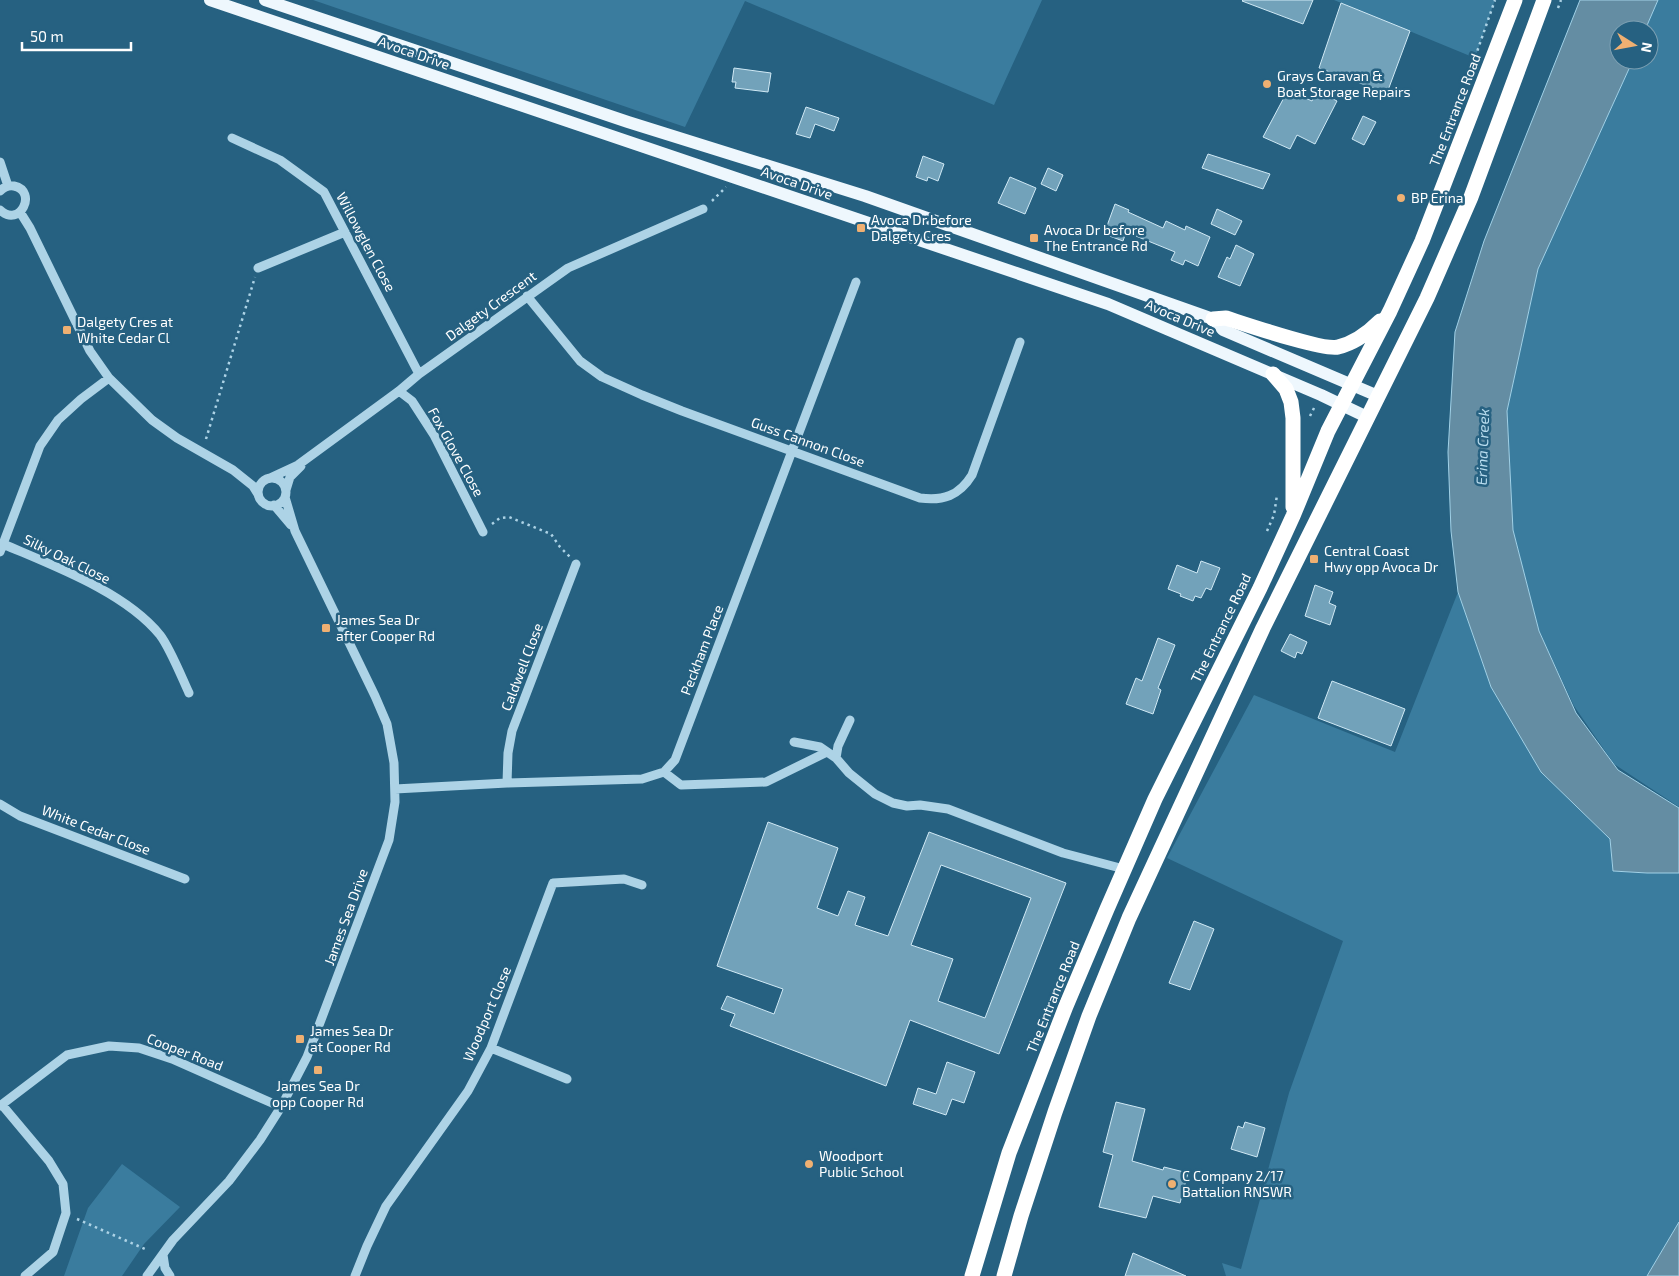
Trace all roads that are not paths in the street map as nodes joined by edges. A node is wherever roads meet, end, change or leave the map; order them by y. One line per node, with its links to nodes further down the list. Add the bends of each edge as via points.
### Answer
1 (210, 0): 19 (main road, Avoca Drive, via 1108,304)
2 (265, 0): 16 (main road, Avoca Drive, via 628,122 865,196)
3 (1515, 0): 15 (highway, The Entrance Road, via 1430,223)
4 (1544, 0): 23 (highway, via 1472,197)
5 (232, 138): 11 (street, Willowglen Close, via 280,160 324,192)
6 (0, 162): 7 (street)
7 (4, 188): 10 (street, via 16,187 23,192 25,205)
8 (704, 208): 14 (street, Dalgety Crescent, via 568,268)
9 (0, 210): 10 (street, via 11,215)
10 (20, 212): 20 (street, via 90,351)
11 (345, 232): 12 (street); 18 (street, Willowglen Close)
12 (258, 268)
13 (856, 282): 26 (street, Peckham Place)
14 (527, 296): 18 (street, Dalgety Crescent); 26 (street, Guss Cannon Close, via 580,362 602,377 642,396)
15 (1390, 311): 16 (highway, via 1364,336 1336,348 1226,318); 21 (highway, The Entrance Road)
16 (1213, 319): 21 (main road, Avoca Drive, via 1223,330)
17 (1020, 342): 26 (street, Guss Cannon Close, via 972,475 966,486 950,496 935,500 920,498)
18 (420, 374): 22 (street, Dalgety Crescent)
19 (1273, 374): 24 (main road, Avoca Drive); 33 (highway, via 1286,389 1291,402)
20 (109, 378): 28 (street, via 152,420); 36 (street, via 58,420 40,446)
21 (1352, 385): 23 (main road, Avoca Drive); 24 (highway, The Entrance Road)
22 (399, 391): 27 (street, Dalgety Crescent); 35 (street, Fox Glove Close, via 412,401 434,435)
23 (1378, 396): 25 (highway)
24 (1342, 405): 25 (main road, Avoca Drive); 33 (highway, The Entrance Road)
25 (1367, 418): 60 (highway, via 1259,637 1129,918 1088,1016 1054,1112)
26 (792, 450): 43 (street, Peckham Place, via 675,760)
27 (312, 455): 29 (street, Dalgety Crescent); 30 (street, Dalgety Crescent, via 290,477)
28 (223, 464): 29 (street); 31 (street, via 245,479)
29 (267, 479): 30 (street, via 278,479); 31 (street, via 260,484)
30 (285, 493): 32 (street, via 281,502); 34 (street, James Sea Drive)
31 (258, 494): 32 (street, via 266,504)
32 (274, 505): 34 (street, James Sea Drive)
33 (1293, 516): 47 (highway, The Entrance Road)
34 (295, 531): 45 (street, James Sea Drive, via 387,724)
35 (483, 532)
36 (2, 548): 38 (street, Silky Oak Close, via 73,574 129,606 162,637)
37 (576, 564): 44 (street, Caldwell Close, via 512,731)
38 (189, 693)
39 (850, 720): 42 (street)
40 (794, 742): 41 (street, via 820,747)
41 (827, 752): 42 (street); 43 (street, via 766,782 681,785)
42 (836, 758): 47 (street, via 875,794 893,803 948,808 1062,853)
43 (664, 772): 44 (street, via 642,779)
44 (507, 783): 45 (street)
45 (395, 789): 53 (street, James Sea Drive, via 389,840 307,1057)
46 (0, 804): 48 (street, White Cedar Close, via 20,816)
47 (1124, 869): 59 (highway, The Entrance Road, via 1009,1153)
48 (185, 879)
49 (642, 885): 50 (street, Woodport Close, via 624,879 553,883)
50 (491, 1048): 51 (street); 58 (street, Woodport Close, via 468,1090 386,1206)
51 (567, 1079)
52 (1, 1105): 53 (street, Cooper Road, via 67,1055 109,1046 140,1048 172,1059); 55 (street, via 49,1161 63,1184 66,1213 53,1252)
53 (281, 1107): 54 (street, James Sea Drive, via 229,1181 176,1236)
54 (163, 1256): 56 (street, James Sea Drive); 57 (street)
55 (25, 1276)
56 (147, 1276)
57 (170, 1276)
58 (355, 1276)
59 (972, 1276)
60 (1004, 1276)

